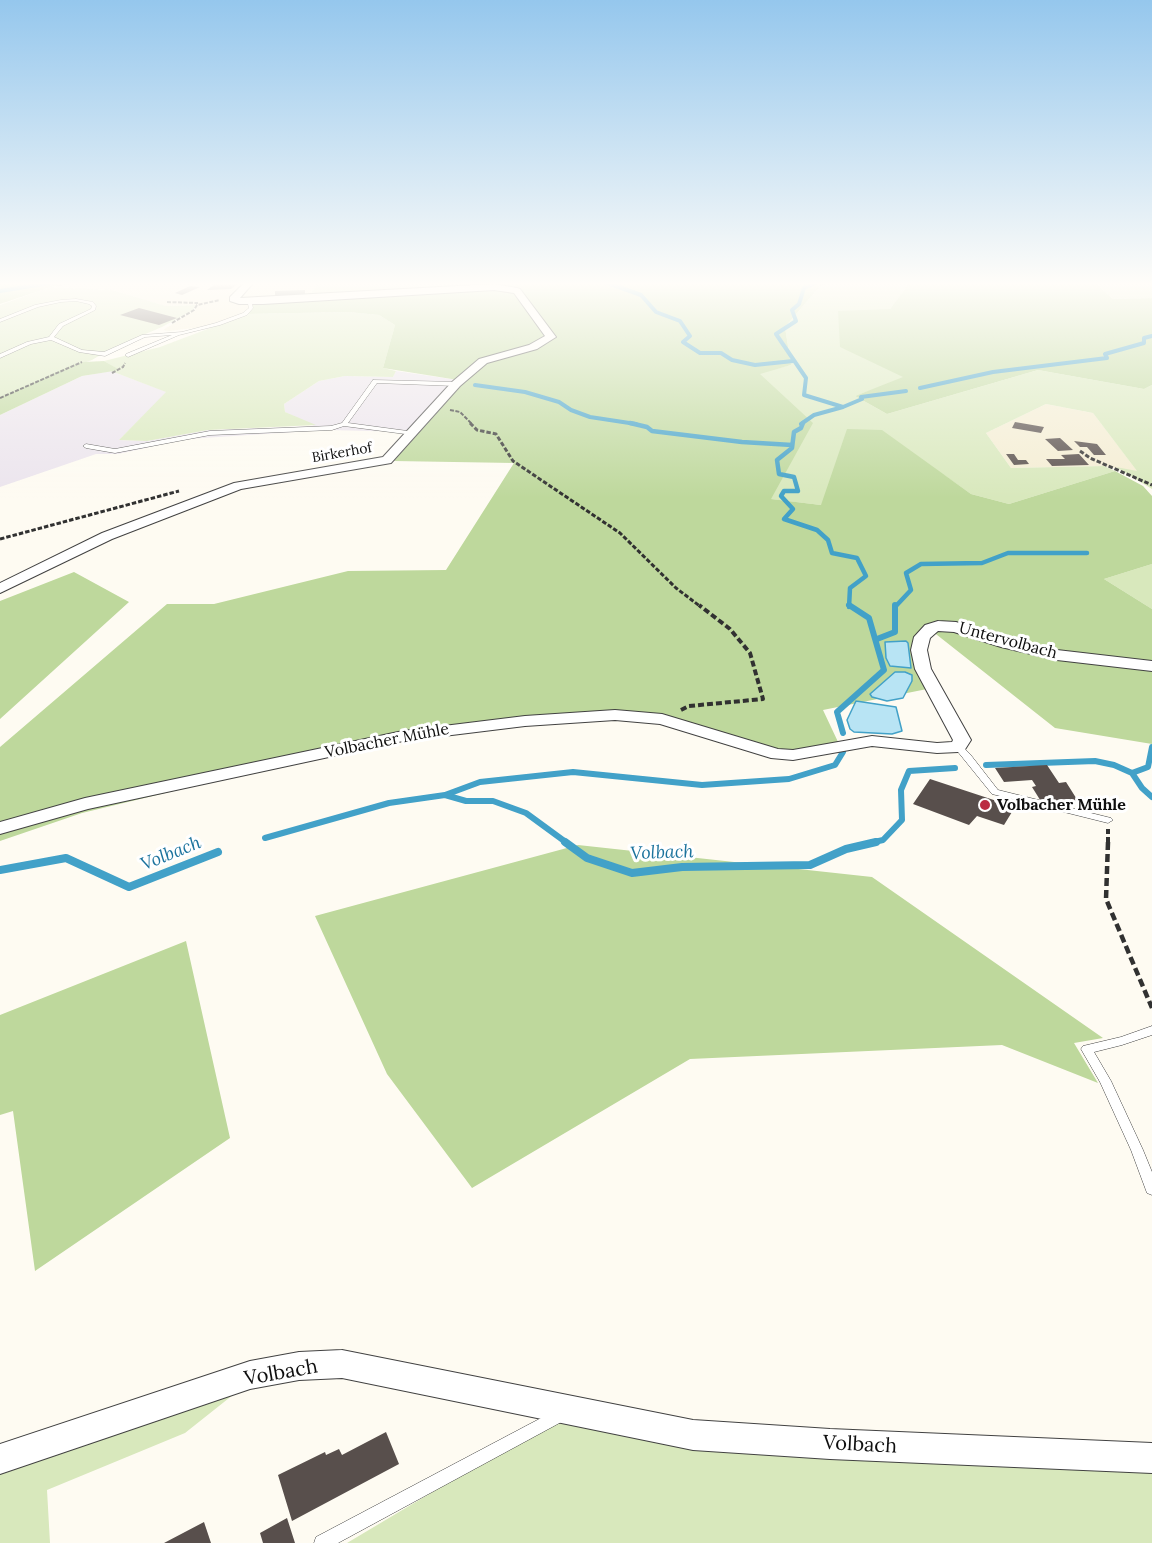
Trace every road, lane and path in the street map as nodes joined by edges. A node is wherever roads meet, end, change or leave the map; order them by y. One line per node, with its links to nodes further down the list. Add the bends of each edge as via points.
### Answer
1 (105, 354): 4 (path)
2 (507, 354): 3 (street, Birkerhof, via 483,361)
3 (456, 384): 5 (street, Birkerhof); 6 (lane, via 375,381)
4 (0, 398)
5 (438, 405): 7 (street, Birkerhof); 15 (path, via 460,412 477,430 496,434 513,461 620,533 676,588 730,629 750,653 763,699 689,706)
6 (344, 424): 7 (lane); 8 (lane, via 332,428 202,434 115,451)
7 (412, 433): 13 (street, Birkerhof, via 387,460 238,486 107,536)
8 (86, 446)
9 (1080, 451): 10 (path)
10 (1152, 485)
11 (188, 490): 12 (path)
12 (0, 539)
13 (0, 589)
14 (1152, 666): 16 (street, Untervolbach, via 1057,655 956,627 930,628 922,637 919,650 923,669 962,740)
15 (662, 719): 16 (street, Volbacher Mühle, via 777,754 793,755 872,741); 18 (street, Volbacher Mühle, via 615,715 403,736 85,804)
16 (958, 747): 17 (lane, via 995,792)
17 (1108, 820): 19 (path, via 1106,899)
18 (0, 828)
19 (1152, 1008)
20 (1152, 1030): 21 (lane, via 1087,1049 1128,1130)
21 (1152, 1189)
22 (570, 1410): 23 (street, Volbach, via 693,1435); 24 (street, Volbach, via 342,1364 299,1366 250,1376); 25 (lane)
23 (1152, 1458)
24 (0, 1459)
25 (322, 1543)

